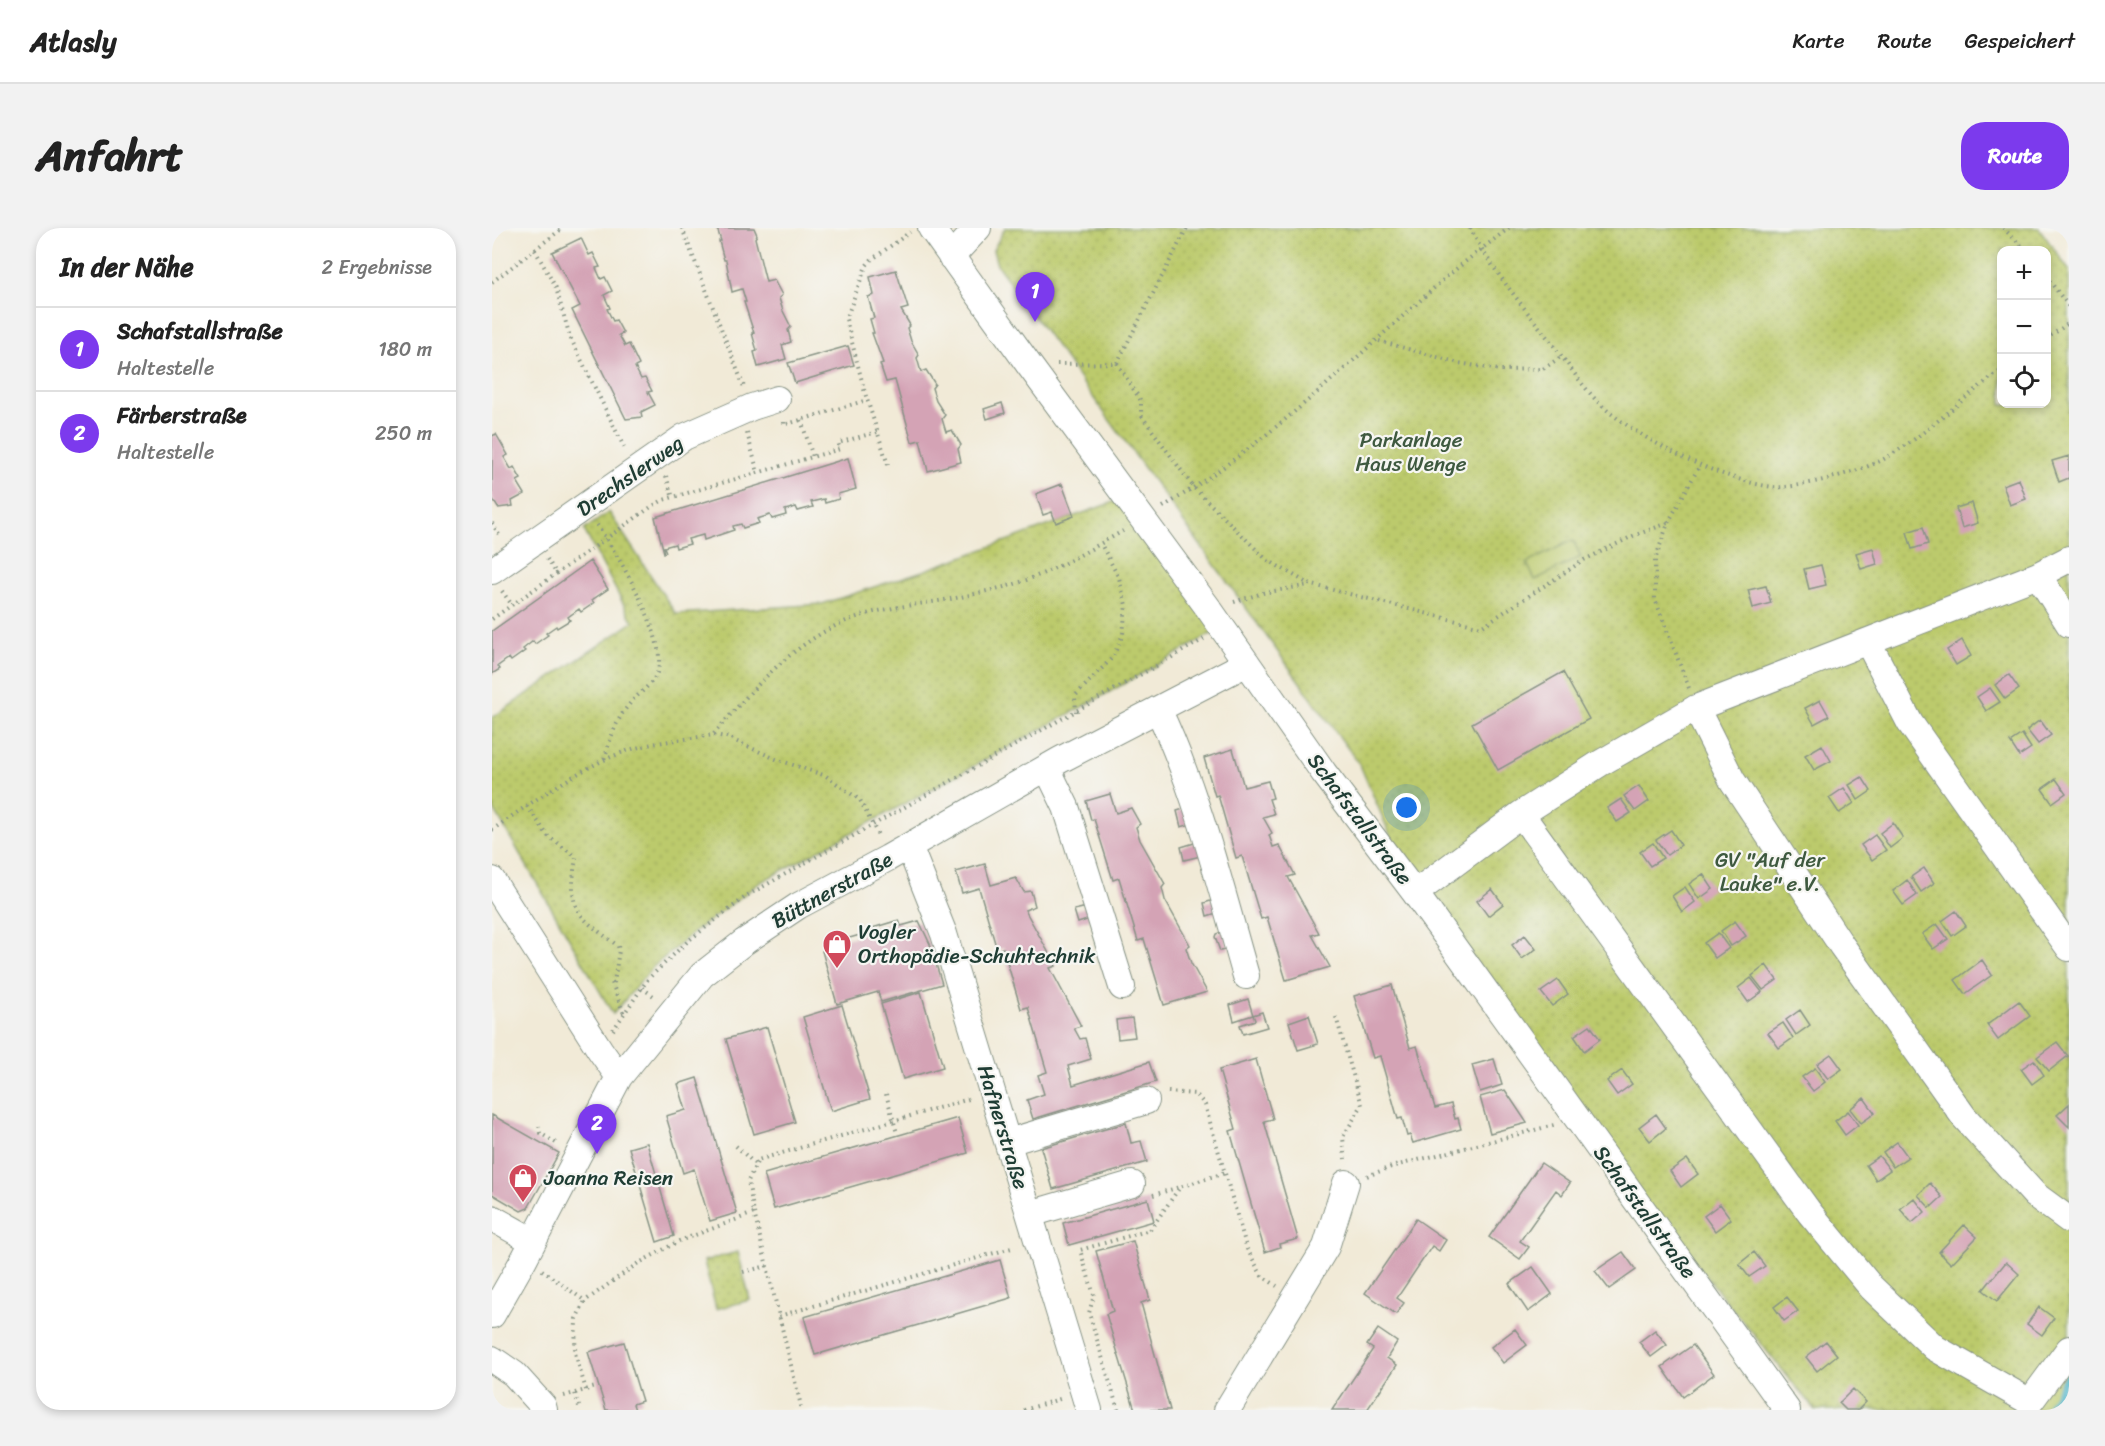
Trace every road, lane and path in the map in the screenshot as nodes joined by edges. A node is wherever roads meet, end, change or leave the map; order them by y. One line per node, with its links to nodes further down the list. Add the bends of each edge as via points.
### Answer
1 (563, 228): 12 (path)
2 (682, 228): 26 (path)
3 (915, 228): 25 (path, via 866,266 846,319)
4 (931, 228): 13 (street, Schafstallstraße)
5 (978, 228): 13 (street)
6 (1187, 228): 21 (path)
7 (1470, 228): 11 (path)
8 (1509, 228): 11 (path)
9 (2003, 228): 10 (path)
10 (2022, 246)
11 (1481, 249): 19 (path); 20 (path)
12 (535, 250): 14 (path); 32 (path, via 556,288 570,337)
13 (951, 257): 22 (street, Schafstallstraße)
14 (492, 282)
15 (2051, 283): 16 (path)
16 (2069, 307)
17 (2069, 323): 18 (path)
18 (2051, 336)
19 (1378, 340): 20 (path, via 1499,370 1543,369); 34 (path, via 1284,422)
20 (1562, 356): 31 (path, via 1599,402 1638,434)
21 (1117, 363): 22 (path); 34 (path, via 1141,401 1141,415)
22 (1029, 365): 36 (street, Schafstallstraße)
23 (1997, 373): 31 (path, via 1881,460 1829,479 1775,487 1729,477)
24 (777, 399): 26 (street, Drechslerweg); 27 (path, via 784,425)
25 (867, 400): 27 (path); 28 (path)
26 (747, 410): 32 (street, Drechslerweg, via 684,437); 33 (path)
27 (801, 420): 29 (path)
28 (877, 432): 29 (path, via 838,443 840,449); 30 (path)
29 (813, 457): 33 (path)
30 (888, 465)
31 (1701, 465): 37 (path)
32 (637, 472): 35 (street, Drechslerweg)
33 (758, 473): 38 (path, via 663,501)
34 (1194, 488): 36 (path); 43 (path, via 1266,559)
35 (584, 507): 38 (path); 41 (street, Drechslerweg)
36 (1143, 520): 39 (path); 45 (street, Schafstallstraße)
37 (1668, 523): 43 (path, via 1584,560 1480,627); 49 (path, via 1655,560 1655,599)
38 (606, 539): 44 (path); 53 (path, via 644,608 661,663 656,676 620,717)
39 (1101, 544): 51 (path, via 1119,578 1126,605 1123,634 1113,657 1075,696); 52 (path, via 1056,569 1007,586 883,609 837,625 804,643 774,669)
40 (2069, 559): 42 (street)
41 (492, 571)
42 (2038, 575): 46 (street); 47 (street)
43 (1309, 585): 45 (path, via 1263,593)
44 (492, 619)
45 (1216, 619): 48 (street, Schafstallstraße); 51 (path)
46 (2069, 624)
47 (1868, 642): 49 (street); 62 (street, via 1910,723)
48 (1247, 663): 50 (street, Büttnerstraße); 61 (street, Schafstallstraße)
49 (1696, 708): 56 (street); 85 (street, via 1732,780 1842,946 1964,1117 2035,1196)
50 (1158, 709): 54 (street, Büttnerstraße); 63 (street, via 1196,806)
51 (1076, 712): 57 (path)
52 (713, 735): 53 (path, via 636,748); 57 (path, via 726,736 826,776 860,800)
53 (603, 761): 55 (path)
54 (1047, 768): 59 (street, Büttnerstraße); 64 (street, via 1066,807)
55 (527, 806): 58 (path); 65 (path, via 548,836 576,857 572,885 579,913 618,946 613,982)
56 (1521, 814): 61 (street); 94 (street, via 1809,1212 1871,1287 1935,1348 2030,1402)
57 (873, 826): 59 (path); 65 (path, via 748,895 688,941 648,979)
58 (492, 830)
59 (898, 852): 68 (street, Büttnerstraße, via 798,906 702,975); 69 (street, Hafnerstraße, via 944,934)
60 (492, 880): 67 (street)
61 (1415, 893): 72 (street, Schafstallstraße)
62 (2069, 948)
63 (1246, 976)
64 (1122, 987)
65 (624, 1014): 67 (path)
66 (1336, 1017): 79 (path, via 1362,1105 1343,1137)
67 (600, 1050): 68 (street)
68 (619, 1077): 87 (street, Büttnerstraße)
69 (992, 1092): 73 (path); 75 (street, Hafnerstraße)
70 (886, 1094): 73 (path)
71 (1146, 1101): 75 (street); 78 (path, via 1158,1091 1196,1094 1205,1105)
72 (1578, 1119): 79 (path, via 1391,1167); 105 (street, Schafstallstraße)
73 (893, 1121): 74 (path); 77 (path, via 758,1160)
74 (897, 1133)
75 (1008, 1142): 83 (street, Hafnerstraße)
76 (736, 1146): 77 (path)
77 (756, 1164): 82 (path, via 748,1180)
78 (1225, 1173): 81 (path); 90 (path, via 1247,1249 1262,1276)
79 (1346, 1183): 90 (street, via 1326,1248)
80 (1132, 1184): 81 (path, via 1149,1196); 83 (street)
81 (1180, 1187): 103 (path, via 1150,1230 1080,1250 1094,1295 1089,1313)
82 (754, 1213): 88 (path); 91 (path, via 680,1241 637,1264)
83 (1030, 1214): 86 (street, Hafnerstraße)
84 (492, 1218): 87 (street)
85 (2069, 1220)
86 (1039, 1241): 93 (path); 99 (street, Hafnerstraße)
87 (528, 1250): 91 (path, via 551,1275); 92 (street, Büttnerstraße)
88 (767, 1266): 89 (path); 93 (path)
89 (743, 1272)
90 (1294, 1299): 104 (street)
91 (585, 1301): 97 (path, via 576,1319 575,1353)
92 (492, 1315)
93 (779, 1316): 101 (path)
94 (2069, 1349)
95 (492, 1359): 100 (street, via 514,1374)
96 (599, 1386): 97 (path)
97 (586, 1390): 98 (path)
98 (575, 1393)
99 (1087, 1401): 102 (path)
100 (544, 1410)
101 (802, 1410)
102 (1024, 1410)
103 (1118, 1410)
104 (1227, 1410)
105 (1787, 1410)

